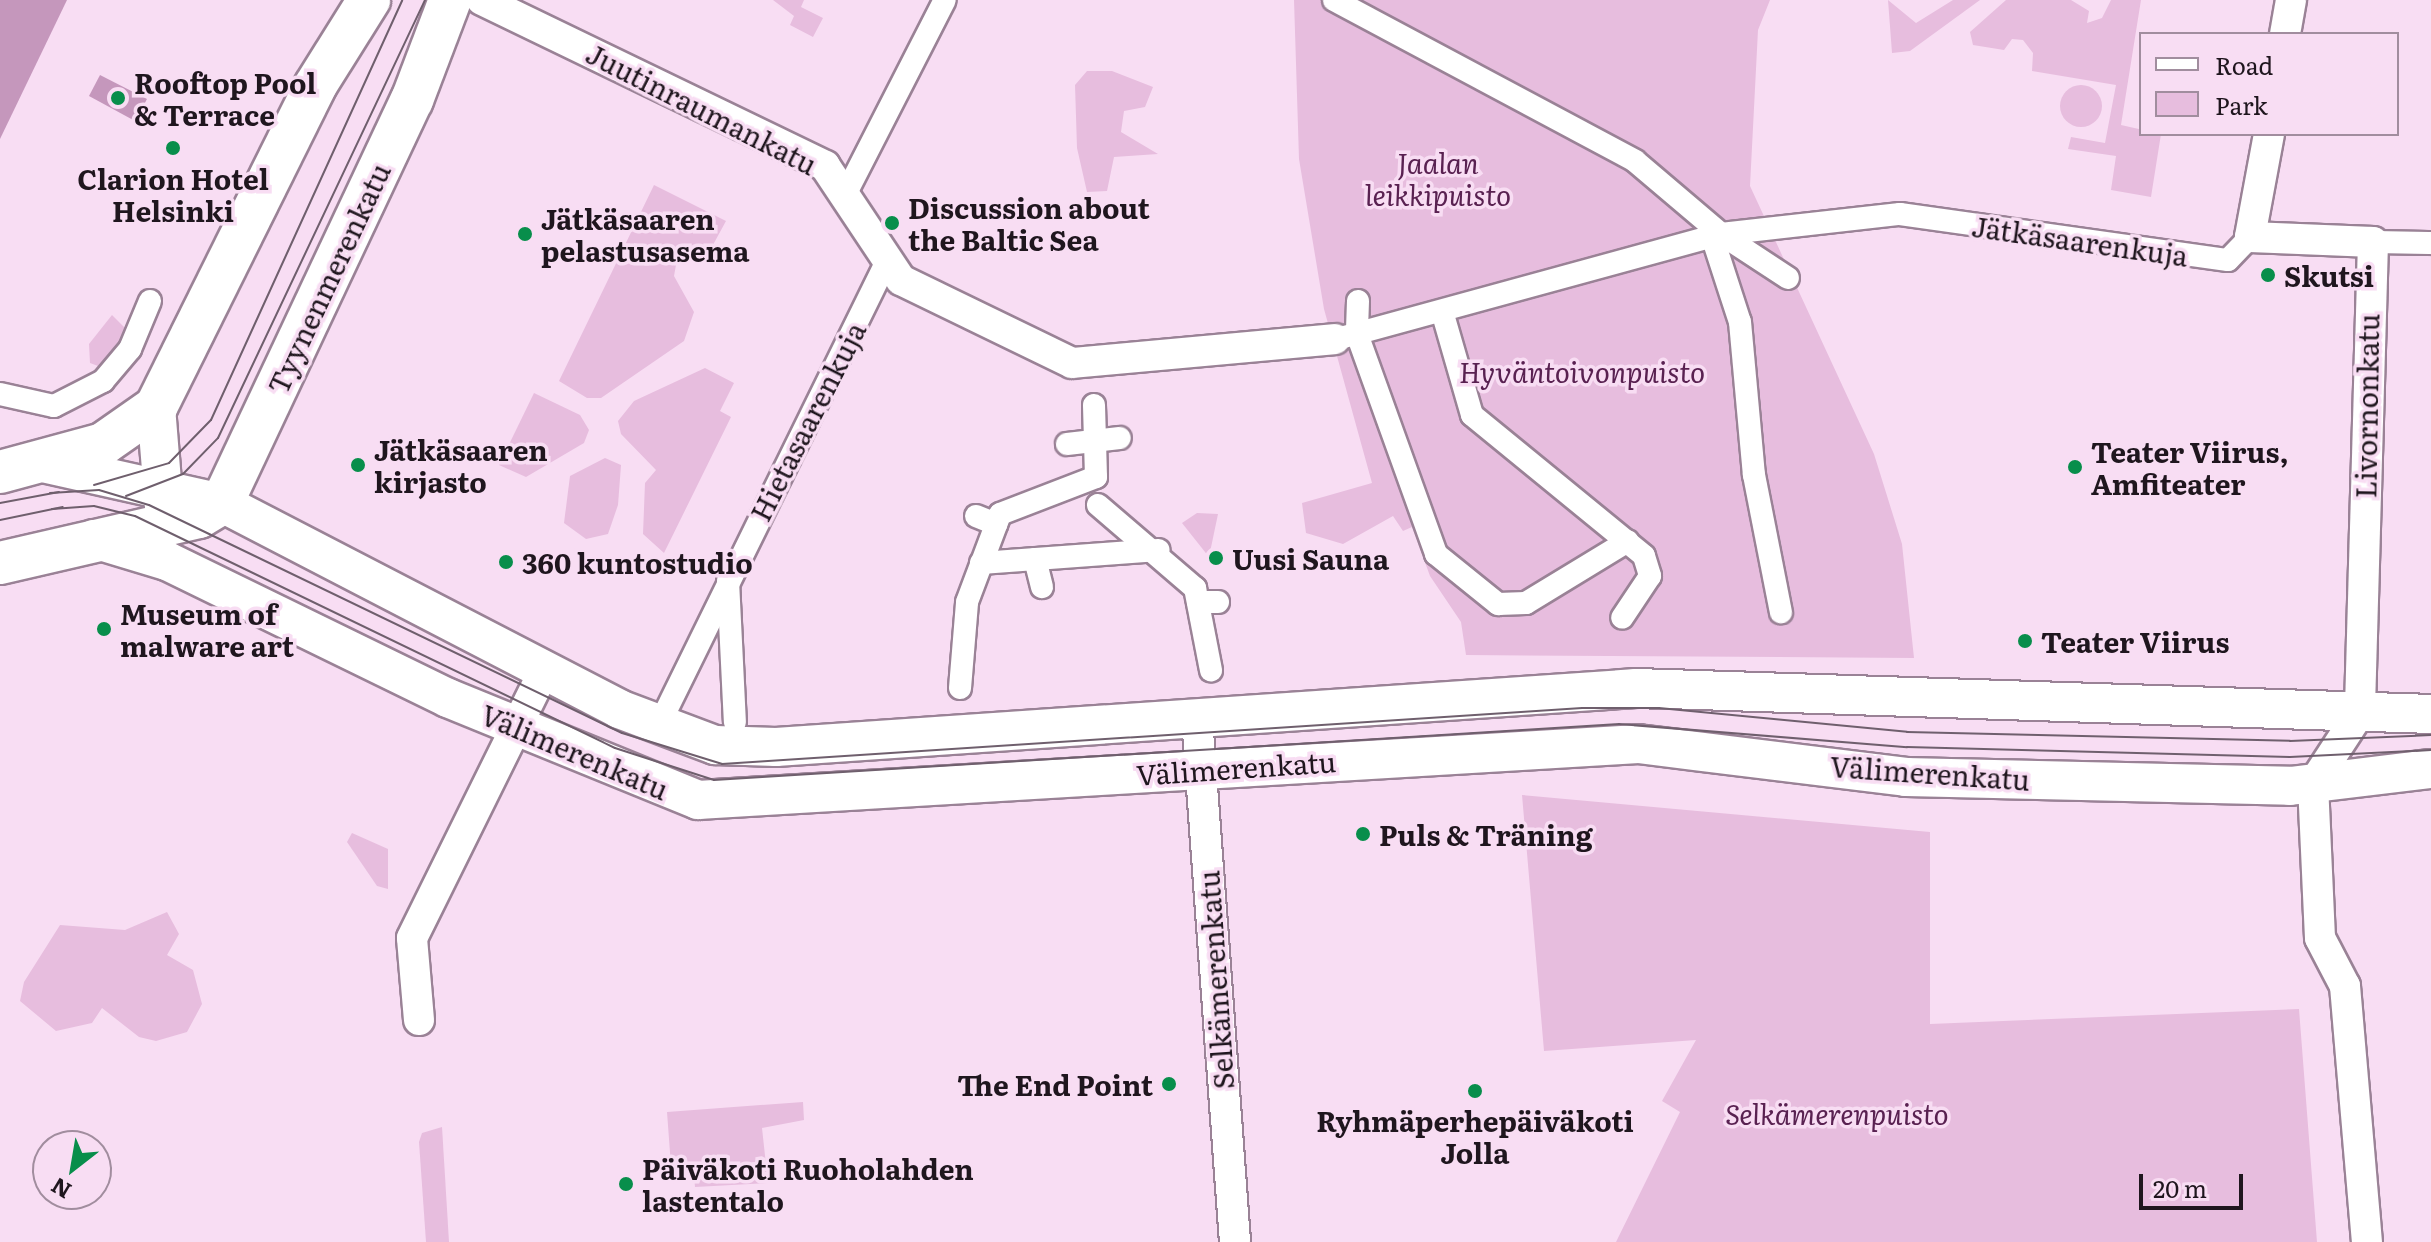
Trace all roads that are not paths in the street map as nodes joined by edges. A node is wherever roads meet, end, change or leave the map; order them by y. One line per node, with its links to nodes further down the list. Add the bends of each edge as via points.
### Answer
1 (369, 0): 22 (main road, via 322,72)
2 (450, 0): 28 (main road, Tyynenmerenkatu, via 412,100)
3 (482, 0): 9 (street, Juutinraumankatu, via 825,166)
4 (945, 0): 9 (street)
5 (1334, 0): 10 (street, via 1635,161)
6 (2291, 0): 7 (street)
7 (2285, 32)
8 (2269, 136): 11 (street)
9 (844, 197): 14 (street, Juutinraumankatu)
10 (1716, 235): 11 (street, Jätkäsaarenkuja, via 1900,214 2228,260); 15 (street); 18 (street); 40 (street, via 1740,322 1754,475)
11 (2250, 237): 12 (street)
12 (2373, 242): 13 (street); 45 (street, Livornonkatu)
13 (2431, 243)
14 (887, 261): 19 (street, Juutinraumankatu, via 901,280 1072,363); 37 (street, Hietasaarenkuja)
15 (1788, 278)
16 (150, 301): 20 (street, via 130,349 103,381 54,406)
17 (1358, 301): 19 (street)
18 (1442, 311): 19 (street); 32 (street, via 1472,415)
19 (1346, 337): 32 (street, via 1436,554 1498,604 1526,603)
20 (0, 394)
21 (1094, 405): 24 (street)
22 (156, 407): 26 (main road, via 120,436); 29 (street)
23 (1120, 438): 24 (street)
24 (1095, 441): 25 (street); 36 (street, via 1096,477 986,520)
25 (1067, 444)
26 (47, 464): 27 (main road); 29 (street)
27 (0, 472)
28 (222, 503): 29 (main road); 42 (street, Välimerenkatu)
29 (165, 504): 31 (main road); 38 (street)
30 (1098, 505): 33 (street)
31 (94, 539): 35 (main road); 38 (street, Välimerenkatu, via 146,552)
32 (1628, 541): 41 (street, via 1650,576)
33 (1159, 550): 34 (street); 43 (street, via 1202,589)
34 (1035, 559): 36 (street); 39 (street)
35 (0, 563)
36 (981, 563): 44 (street, via 967,602)
37 (728, 580): 48 (street, Hietasaarenkuja); 50 (street, Hietasaarenkuja)
38 (217, 585): 49 (street, Välimerenkatu)
39 (1042, 587)
40 (1781, 612)
41 (1622, 618)
42 (546, 667): 49 (street); 50 (street, Välimerenkatu)
43 (1211, 670)
44 (960, 688)
45 (2360, 712): 46 (street); 47 (street, Välimerenkatu, via 1691,689 1533,694); 53 (street)
46 (2431, 714)
47 (1197, 718): 50 (street, Välimerenkatu, via 776,747 715,745); 51 (street, Selkämerenkatu)
48 (735, 722)
49 (518, 725): 51 (street, Välimerenkatu, via 651,785 711,801); 54 (street, via 412,938)
50 (658, 727)
51 (1200, 769): 53 (street, Välimerenkatu, via 1638,744 1906,777); 55 (street, Selkämerenkatu)
52 (2431, 769): 53 (street, Välimerenkatu)
53 (2313, 784): 56 (street, via 2320,938 2345,986)
54 (419, 1020)
55 (1235, 1242)
56 (2367, 1242)

